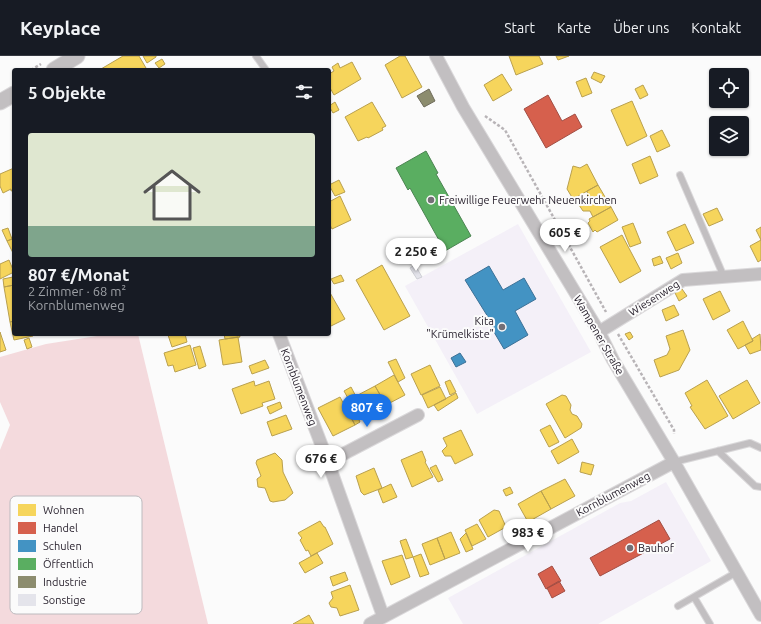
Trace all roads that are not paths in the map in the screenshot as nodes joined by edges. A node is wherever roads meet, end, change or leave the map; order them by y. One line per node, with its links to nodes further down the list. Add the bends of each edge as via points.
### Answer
1 (77, 56): 4 (street)
2 (256, 56): 5 (lane)
3 (436, 56): 11 (street, Wampener Straße, via 463,107)
4 (57, 68)
5 (265, 68)
6 (12, 95): 7 (street)
7 (0, 102)
8 (680, 175): 10 (lane)
9 (761, 274): 10 (street, Wiesenweg)
10 (724, 277): 11 (street, Wiesenweg, via 683,280)
11 (599, 332): 17 (street, Wampener Straße, via 612,360)
12 (280, 336): 16 (street, Kornblumenweg)
13 (418, 415): 16 (street)
14 (761, 448): 15 (lane, via 750,443)
15 (718, 451): 17 (lane); 18 (lane, via 755,486)
16 (328, 462): 23 (street, Kornblumenweg)
17 (674, 462): 19 (street, Wampener Straße); 23 (street, Kornblumenweg)
18 (761, 487)
19 (737, 572): 20 (lane); 22 (street, Wampener Straße)
20 (694, 597): 21 (lane); 25 (lane)
21 (678, 606)
22 (761, 615)
23 (383, 616): 24 (street, Kornblumenweg)
24 (370, 624)
25 (710, 624)

